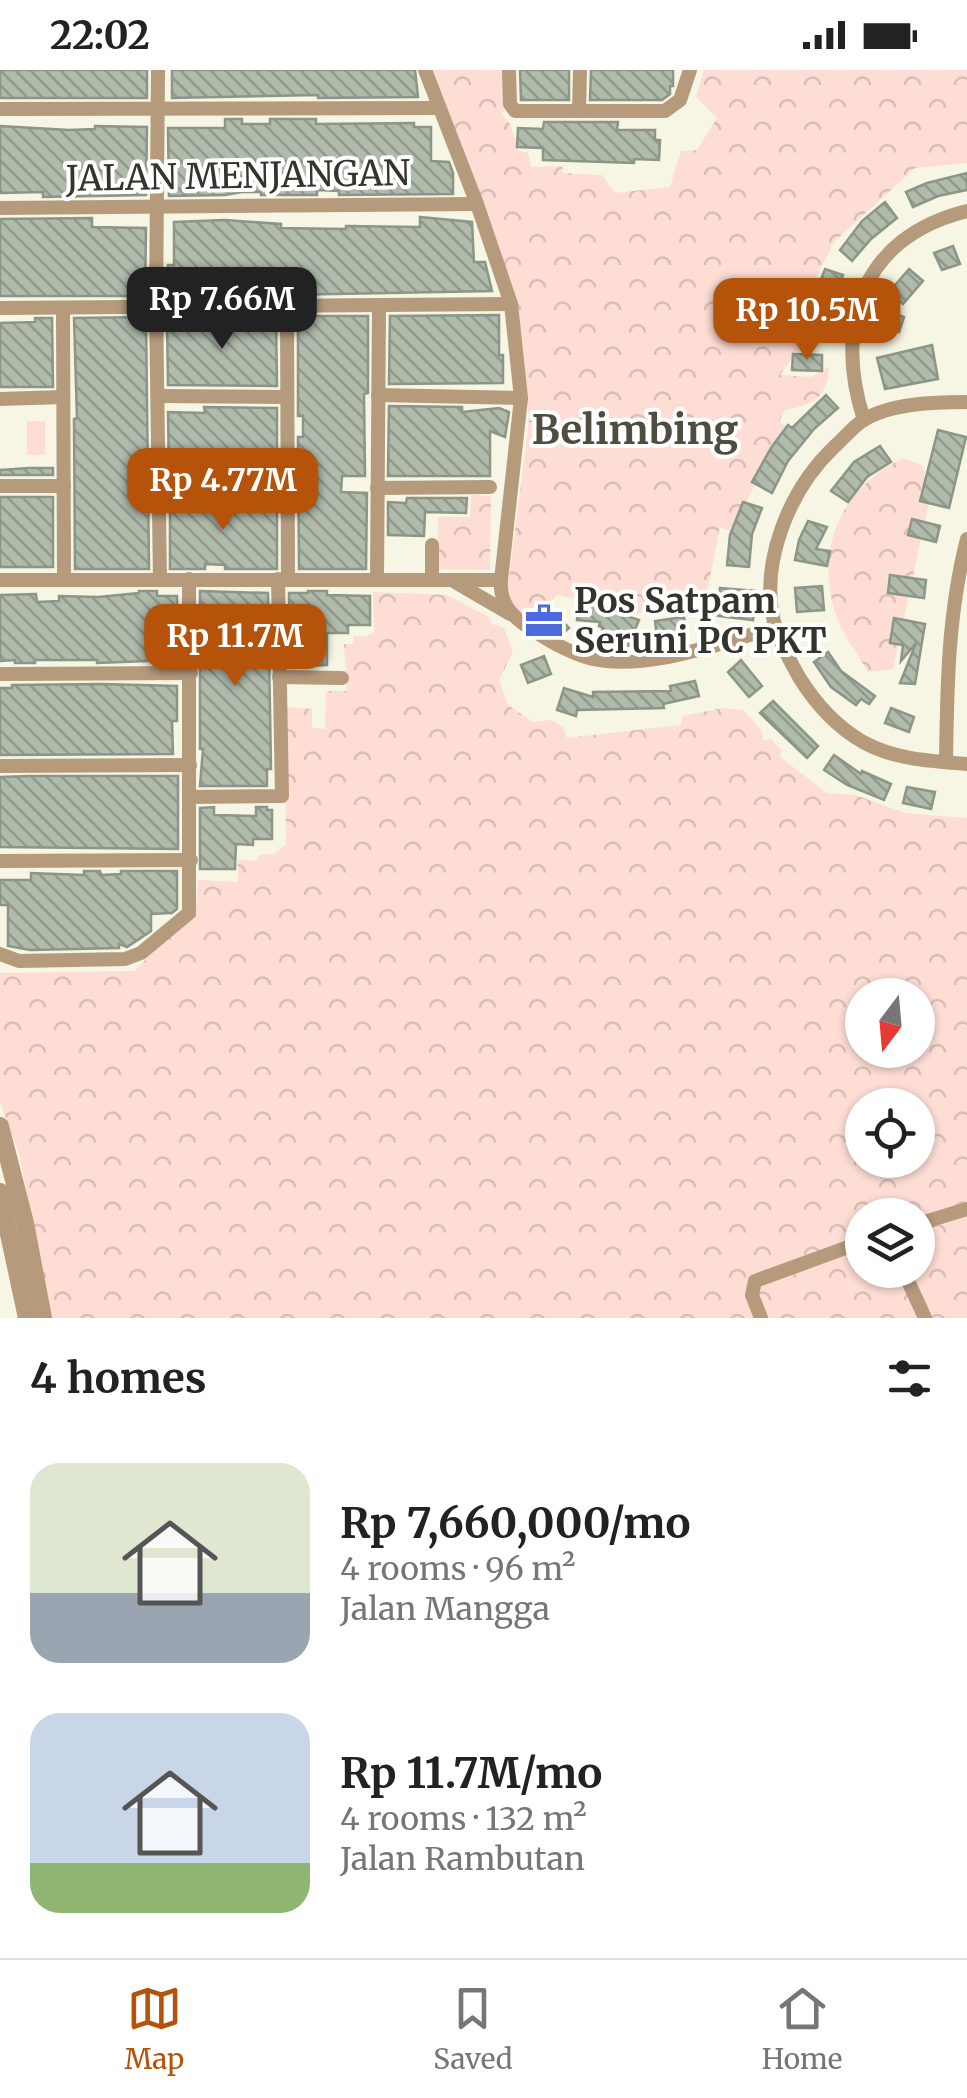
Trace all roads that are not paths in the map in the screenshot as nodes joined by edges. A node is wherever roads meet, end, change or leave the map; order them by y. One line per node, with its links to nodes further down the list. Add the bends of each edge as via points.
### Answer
1 (158, 70): 8 (street)
2 (425, 70): 6 (street)
3 (509, 70): 9 (street, via 515,111)
4 (580, 70): 9 (street)
5 (690, 70): 9 (street, via 670,110)
6 (440, 108): 8 (street); 10 (street)
7 (0, 109): 8 (street)
8 (158, 111): 12 (street)
9 (580, 111)
10 (477, 204): 12 (street, JALAN MENJANGAN); 14 (street)
11 (0, 208): 12 (street, JALAN MENJANGAN)
12 (157, 208): 16 (street)
13 (967, 211): 27 (street, via 911,234 871,278 856,312 850,351)
14 (511, 304): 15 (street); 24 (street)
15 (379, 305): 17 (street); 20 (street)
16 (156, 306): 17 (street); 19 (street); 21 (street)
17 (287, 306): 22 (street)
18 (0, 308): 19 (street)
19 (63, 308): 23 (street)
20 (378, 395): 24 (street); 32 (street)
21 (159, 396): 22 (street); 30 (street)
22 (287, 397): 31 (street)
23 (64, 398): 25 (street); 29 (street)
24 (522, 398): 44 (street)
25 (0, 399)
26 (967, 402): 27 (street, via 929,403)
27 (864, 420): 46 (street, via 824,457 783,522 772,582)
28 (0, 486): 29 (street)
29 (64, 486): 41 (street)
30 (159, 486): 31 (street); 36 (street)
31 (288, 488): 38 (street)
32 (378, 488): 33 (street); 39 (street)
33 (490, 488)
34 (967, 539): 51 (street, via 950,622)
35 (432, 545): 42 (street)
36 (160, 579): 37 (street); 41 (street)
37 (189, 579): 38 (street); 47 (street)
38 (283, 579): 39 (street); 49 (street)
39 (377, 579): 42 (street)
40 (0, 580): 41 (street)
41 (64, 580)
42 (432, 580): 43 (street)
43 (452, 580): 44 (street); 45 (street)
44 (500, 580): 45 (street, via 500,594)
45 (515, 616): 46 (street, via 570,652 615,663)
46 (776, 628): 51 (street, via 804,686 837,723 887,752)
47 (191, 673): 48 (street); 52 (street)
48 (0, 674)
49 (279, 677): 50 (street); 55 (street, via 282,796)
50 (342, 678)
51 (946, 762): 53 (street)
52 (190, 764): 54 (street); 55 (street)
53 (967, 764)
54 (0, 766)
55 (192, 797): 56 (street)
56 (191, 860): 57 (street); 58 (street, via 189,913 133,957 19,961)
57 (0, 861)
58 (0, 954)
59 (0, 1126): 66 (street)
60 (0, 1192): 65 (street)
61 (967, 1209): 62 (street)
62 (935, 1219)
63 (845, 1248): 67 (street, via 755,1281 752,1296)
64 (911, 1288): 68 (street)
65 (27, 1318)
66 (43, 1318)
67 (761, 1318)
68 (925, 1318)

